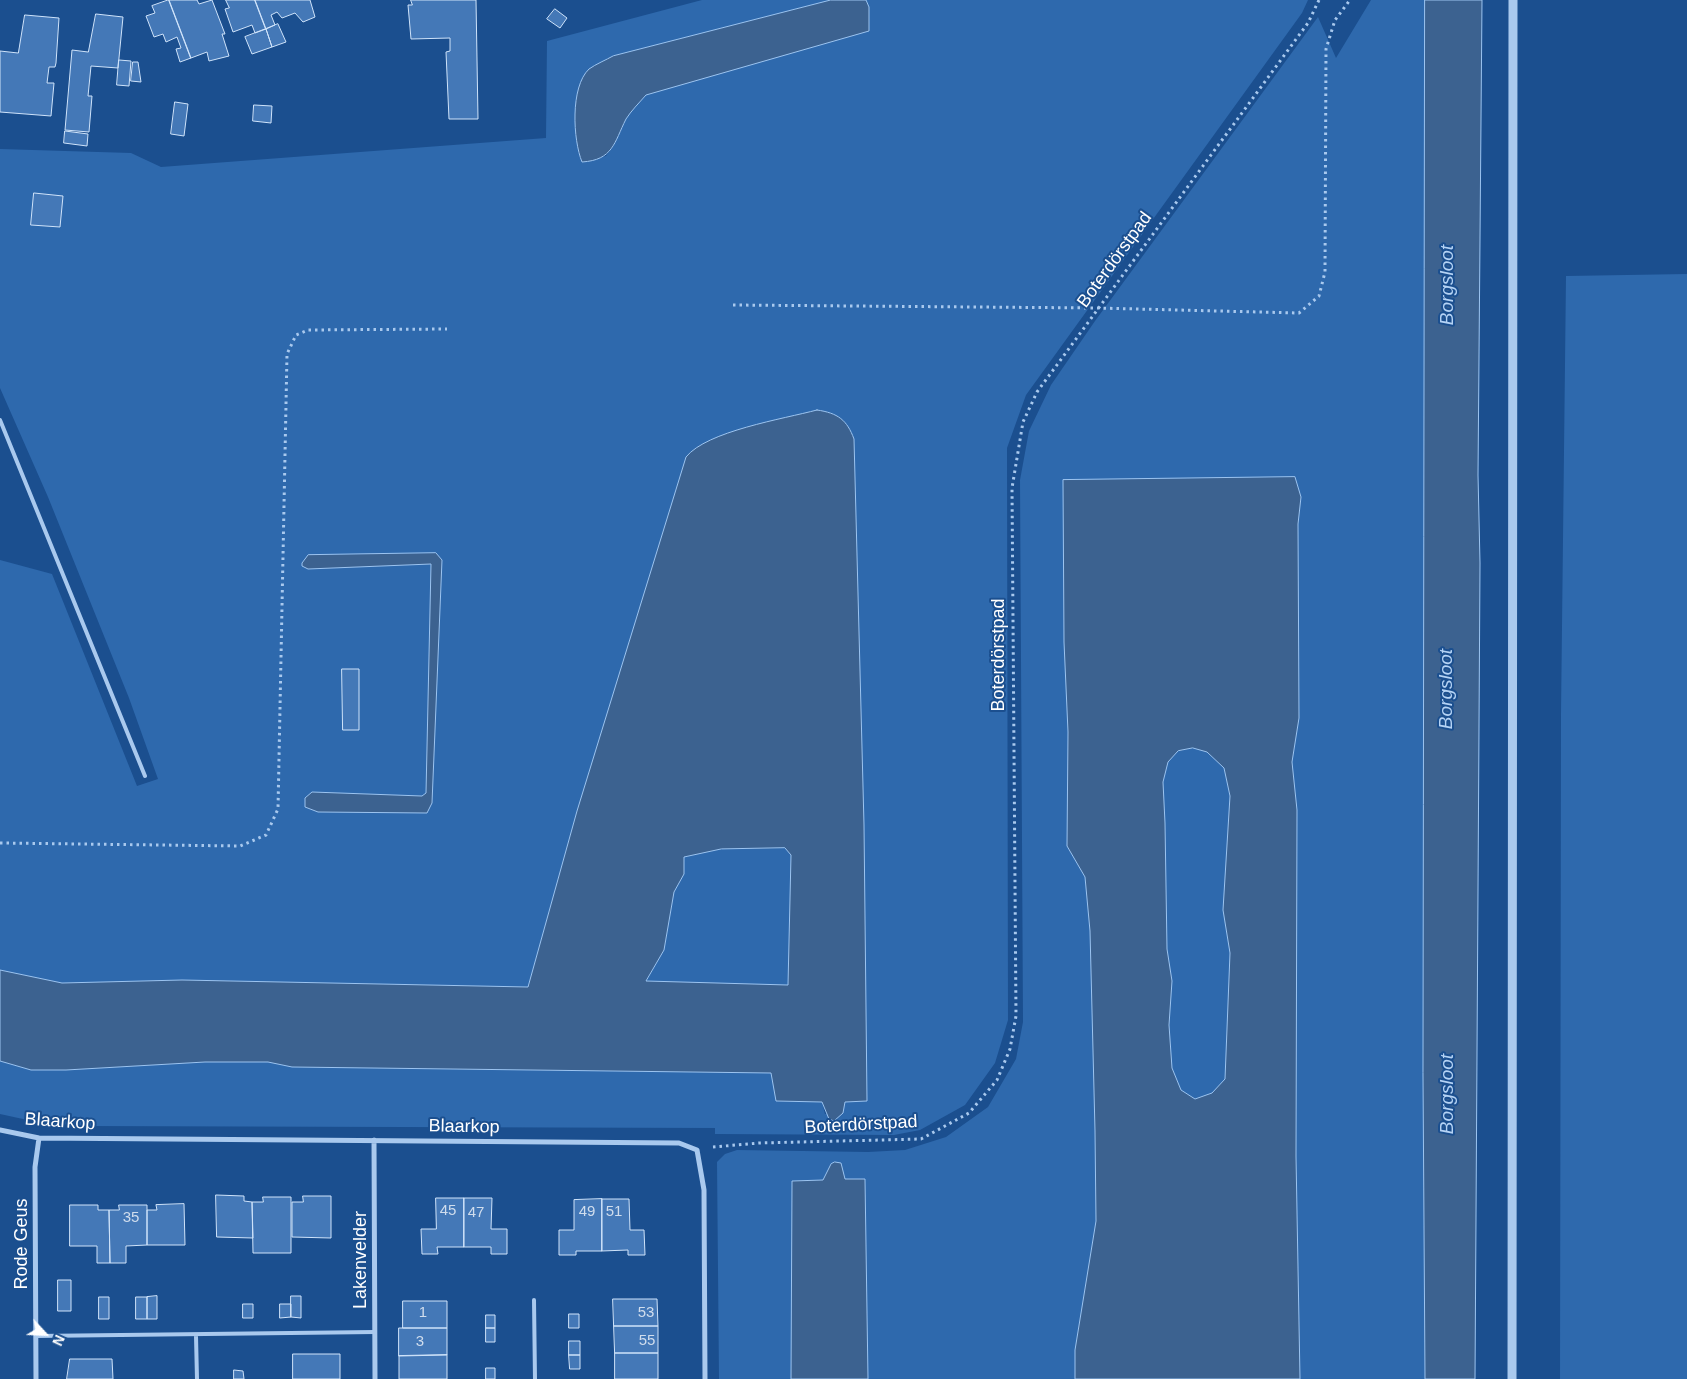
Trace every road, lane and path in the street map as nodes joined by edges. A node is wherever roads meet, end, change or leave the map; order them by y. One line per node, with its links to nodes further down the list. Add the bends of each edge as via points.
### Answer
1 (1319, 0): 5 (path, Boterdörstpad, via 1308,22)
2 (1350, 0): 5 (path, via 1335,20 1326,49 1325,272 1319,296 1299,312)
3 (1513, 0): 23 (street)
4 (733, 305): 5 (path)
5 (1097, 308): 13 (path, Boterdörstpad, via 1037,392 1024,422 1012,488 1016,1016 1010,1049 997,1080 969,1113 921,1139 759,1143)
6 (447, 329): 9 (path, via 308,330 296,335 287,354 278,809 266,835 240,846)
7 (0, 420): 8 (lane)
8 (146, 776)
9 (0, 843)
10 (0, 1130): 11 (street, Blaarkop)
11 (39, 1138): 12 (street, Blaarkop); 16 (street, Rode Geus, via 35,1167)
12 (374, 1140): 13 (street, Blaarkop, via 679,1143); 15 (street, Lakenvelder)
13 (697, 1150): 22 (street, via 704,1190)
14 (534, 1300): 21 (lane)
15 (375, 1332): 17 (lane); 20 (street, Lakenvelder)
16 (36, 1336): 17 (lane); 18 (street, Rode Geus)
17 (196, 1336): 19 (lane)
18 (36, 1379)
19 (197, 1379)
20 (375, 1379)
21 (535, 1379)
22 (705, 1379)
23 (1512, 1379)

